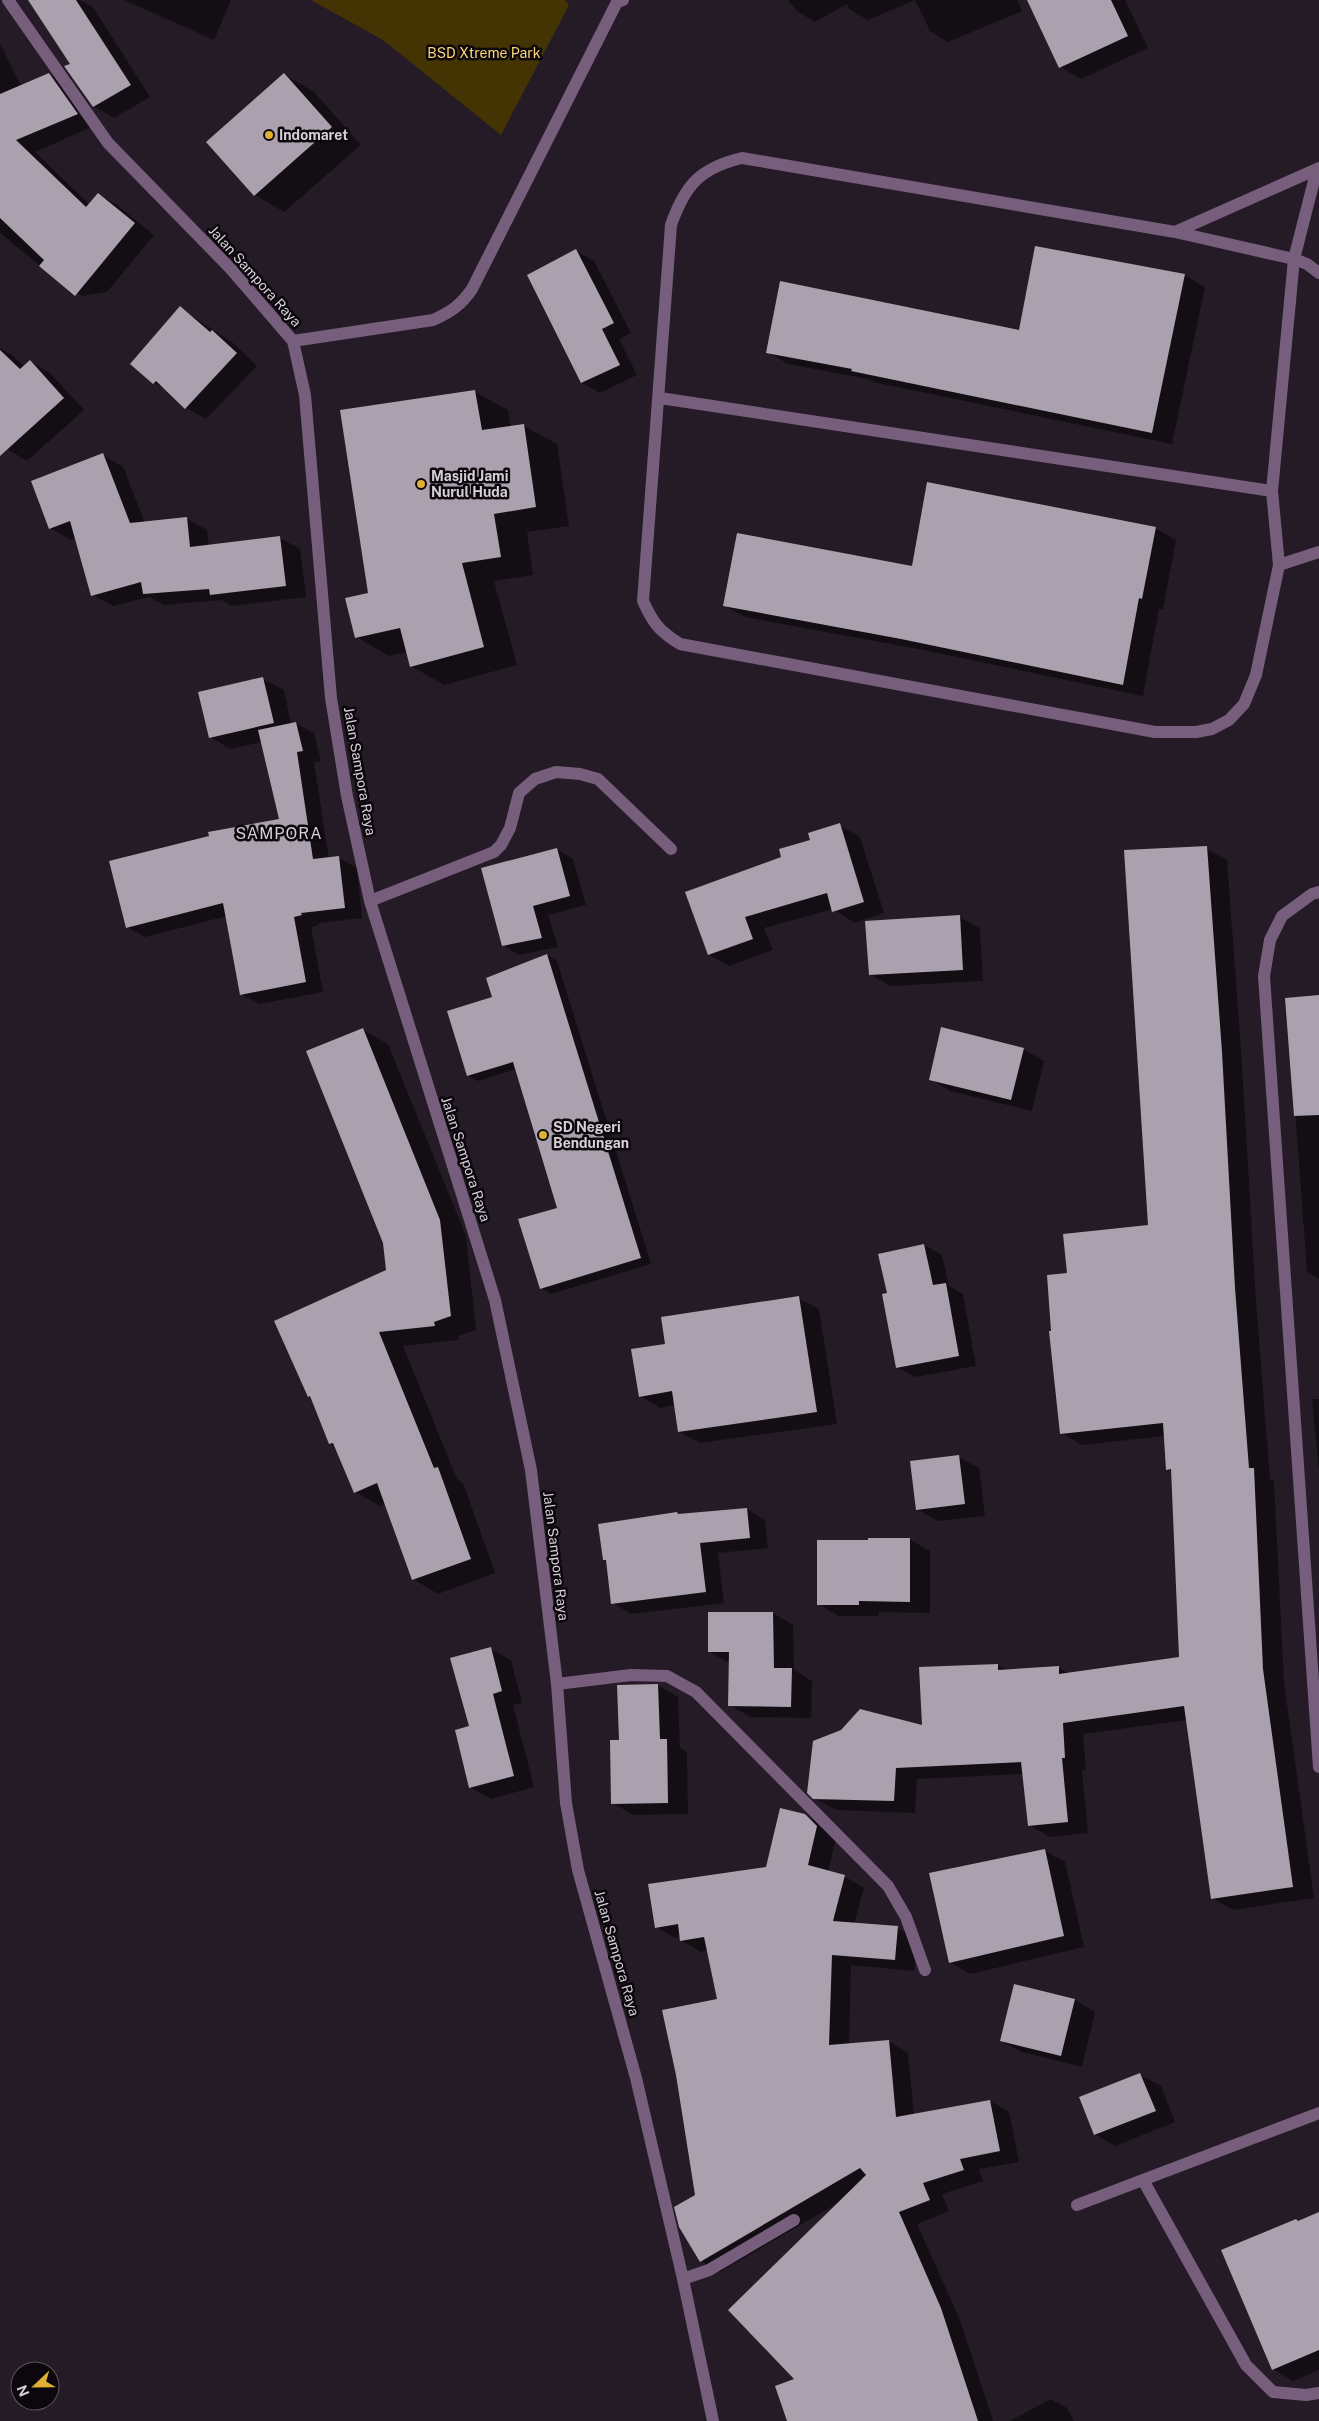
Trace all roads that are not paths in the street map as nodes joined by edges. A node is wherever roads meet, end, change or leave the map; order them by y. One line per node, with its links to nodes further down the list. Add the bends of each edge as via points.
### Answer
1 (8, 0): 7 (street, Jalan Sampora Raya, via 108,143 230,268)
2 (618, 1): 7 (street, via 472,289 462,302 452,312 433,320)
3 (1318, 169): 4 (street); 5 (street)
4 (1175, 232): 5 (street); 8 (street, via 742,158 723,163 703,173 690,185 672,225)
5 (1294, 259): 6 (street); 9 (street)
6 (1319, 274)
7 (294, 340): 14 (street, Jalan Sampora Raya, via 305,395 331,698 347,796)
8 (660, 398): 9 (street); 11 (street, via 643,601 651,620 662,633 680,644 1155,732 1196,732 1212,729 1229,720 1244,704 1256,675)
9 (1272, 491): 11 (street)
10 (1319, 552): 11 (street)
11 (1279, 565)
12 (671, 849): 14 (street, via 598,779 556,772 535,779 519,793 510,828 502,845 494,852)
13 (1319, 892): 16 (street, via 1282,916 1270,940 1264,976)
14 (370, 901): 15 (street, Jalan Sampora Raya, via 495,1300 531,1470)
15 (557, 1684): 17 (street, via 631,1675 667,1676 696,1692 888,1886 906,1917); 22 (street, Jalan Sampora Raya, via 566,1802 578,1870 636,2078)
16 (1319, 1767)
17 (925, 1970)
18 (1319, 2113): 19 (street)
19 (1144, 2180): 20 (street); 23 (street, via 1246,2365 1273,2392)
20 (1077, 2205)
21 (794, 2220): 22 (street, via 708,2270)
22 (683, 2279): 24 (street, Jalan Sampora Raya)
23 (1319, 2393)
24 (713, 2421)

